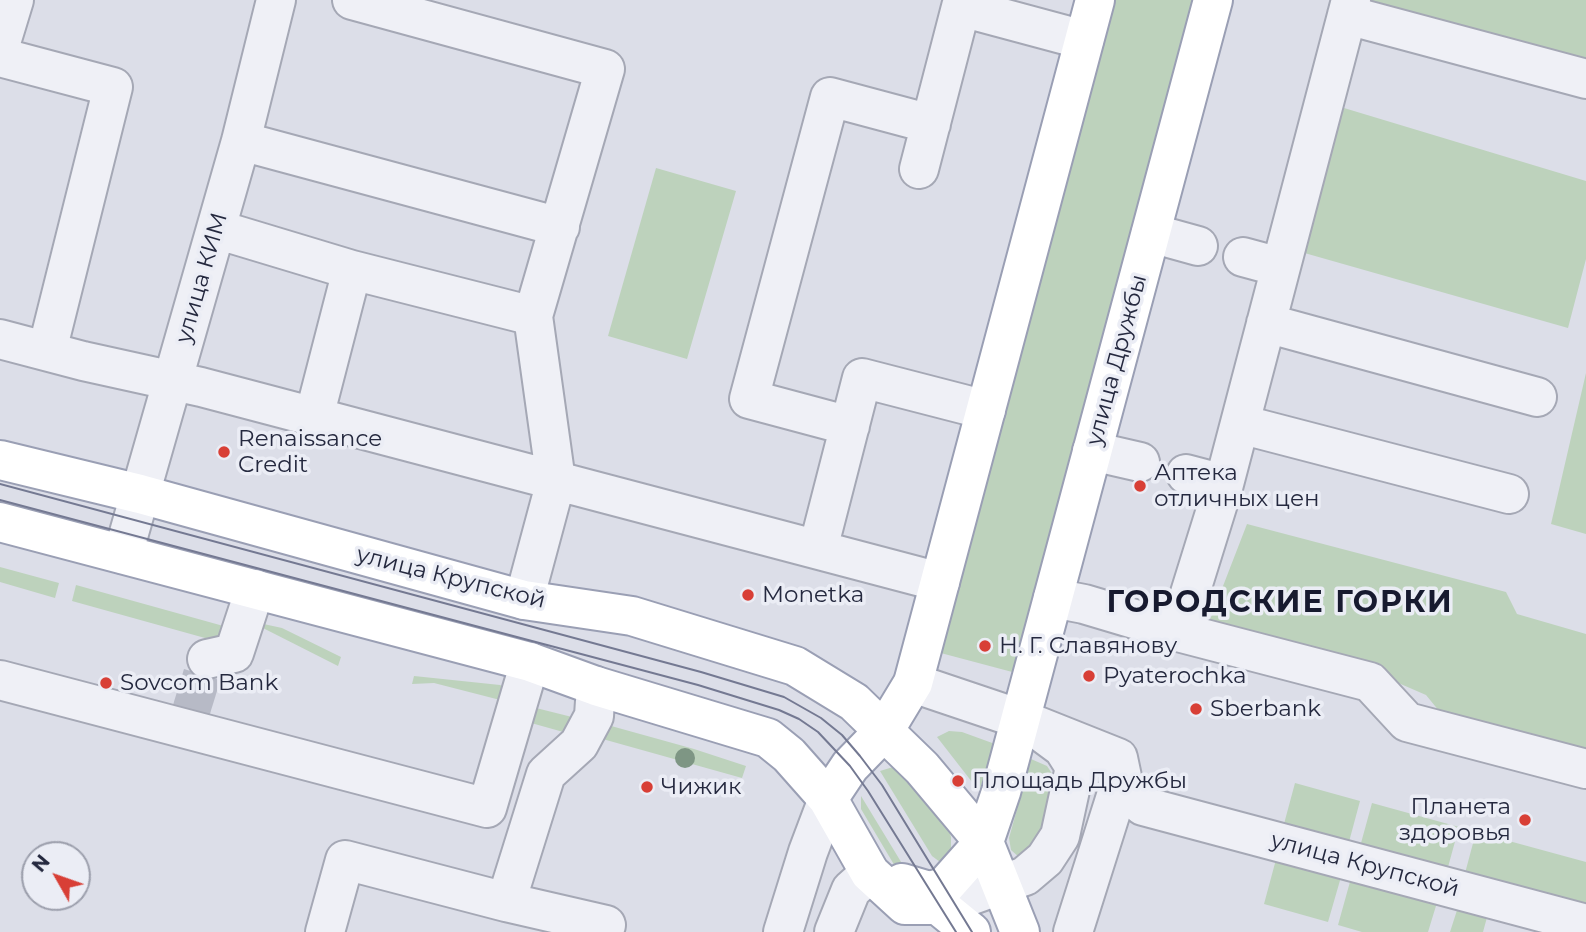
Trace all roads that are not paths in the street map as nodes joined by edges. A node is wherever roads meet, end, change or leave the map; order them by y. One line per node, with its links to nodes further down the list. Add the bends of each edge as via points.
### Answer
1 (14, 0): 8 (street)
2 (1095, 0): 7 (main road)
3 (1213, 0): 16 (main road, улица Дружбы)
4 (269, 1): 12 (street, улица КИМ)
5 (376, 3): 14 (street, via 605,69)
6 (1349, 7): 10 (street); 19 (street)
7 (1084, 40): 11 (street, via 961,7); 27 (main road)
8 (0, 46)
9 (0, 58): 24 (street, via 113,87)
10 (1586, 79)
11 (931, 124): 13 (street); 30 (street, via 830,97 750,399)
12 (241, 141): 14 (street); 15 (street, улица КИМ)
13 (919, 169)
14 (560, 227): 21 (street)
15 (216, 229): 20 (street); 25 (street, улица КИМ)
16 (1151, 233): 17 (street); 31 (main road, улица Дружбы)
17 (1198, 246)
18 (1243, 257): 19 (street)
19 (1280, 267): 22 (street)
20 (352, 270): 21 (street); 28 (street)
21 (533, 316): 35 (street)
22 (1266, 323): 26 (street); 29 (street)
23 (0, 339): 24 (street)
24 (47, 351): 25 (street)
25 (172, 382): 28 (street); 37 (street, улица КИМ)
26 (1537, 397)
27 (986, 410): 30 (street, via 862,378); 42 (main road)
28 (314, 417): 35 (street)
29 (1240, 424): 36 (street); 38 (street)
30 (850, 426): 40 (street)
31 (1092, 451): 33 (street); 44 (main road, улица Дружбы)
32 (0, 460): 37 (main road, улица Крупской)
33 (1140, 462)
34 (1186, 474): 36 (street)
35 (556, 481): 40 (street); 45 (street)
36 (1224, 484): 46 (street)
37 (141, 494): 41 (street, улица КИМ); 45 (main road, улица Крупской)
38 (1508, 494)
39 (0, 522): 41 (main road)
40 (818, 549): 42 (street)
41 (123, 554): 43 (main road)
42 (940, 582): 50 (main road)
43 (255, 589): 47 (street, via 233,653); 48 (main road)
44 (1053, 598): 46 (street); 53 (main road, улица Дружбы)
45 (524, 600): 52 (main road, улица Крупской, via 632,616 795,666)
46 (1178, 632): 55 (street, via 1370,682 1407,722)
47 (207, 659)
48 (530, 662): 49 (street, via 487,808 189,720); 51 (main road)
49 (0, 680)
50 (913, 683): 52 (main road, via 897,700); 53 (street); 54 (main road)
51 (596, 686): 56 (main road, via 768,738); 61 (street, via 594,716 579,744 546,774)
52 (854, 702): 54 (main road, улица Крупской)
53 (1020, 719): 58 (main road); 60 (street, via 1051,737 1075,767 1060,836 1045,859 1025,876); 70 (street, via 1118,758 1122,777)
54 (884, 731): 56 (main road, via 850,766); 58 (main road, улица Крупской)
55 (1586, 769)
56 (828, 799): 59 (main road); 66 (street)
57 (1143, 806): 63 (street, улица Крупской)
58 (984, 842): 59 (main road, via 944,887 929,891); 60 (main road, улица Крупской)
59 (870, 873): 62 (main road, via 905,905); 67 (street, via 851,890)
60 (1001, 883): 62 (street); 69 (main road)
61 (506, 902): 64 (street); 65 (street, via 345,860)
62 (938, 905): 68 (main road)
63 (1586, 924)
64 (606, 925)
65 (325, 932)
66 (783, 932)
67 (834, 932)
68 (971, 932)
69 (1020, 932)
70 (1073, 932)

